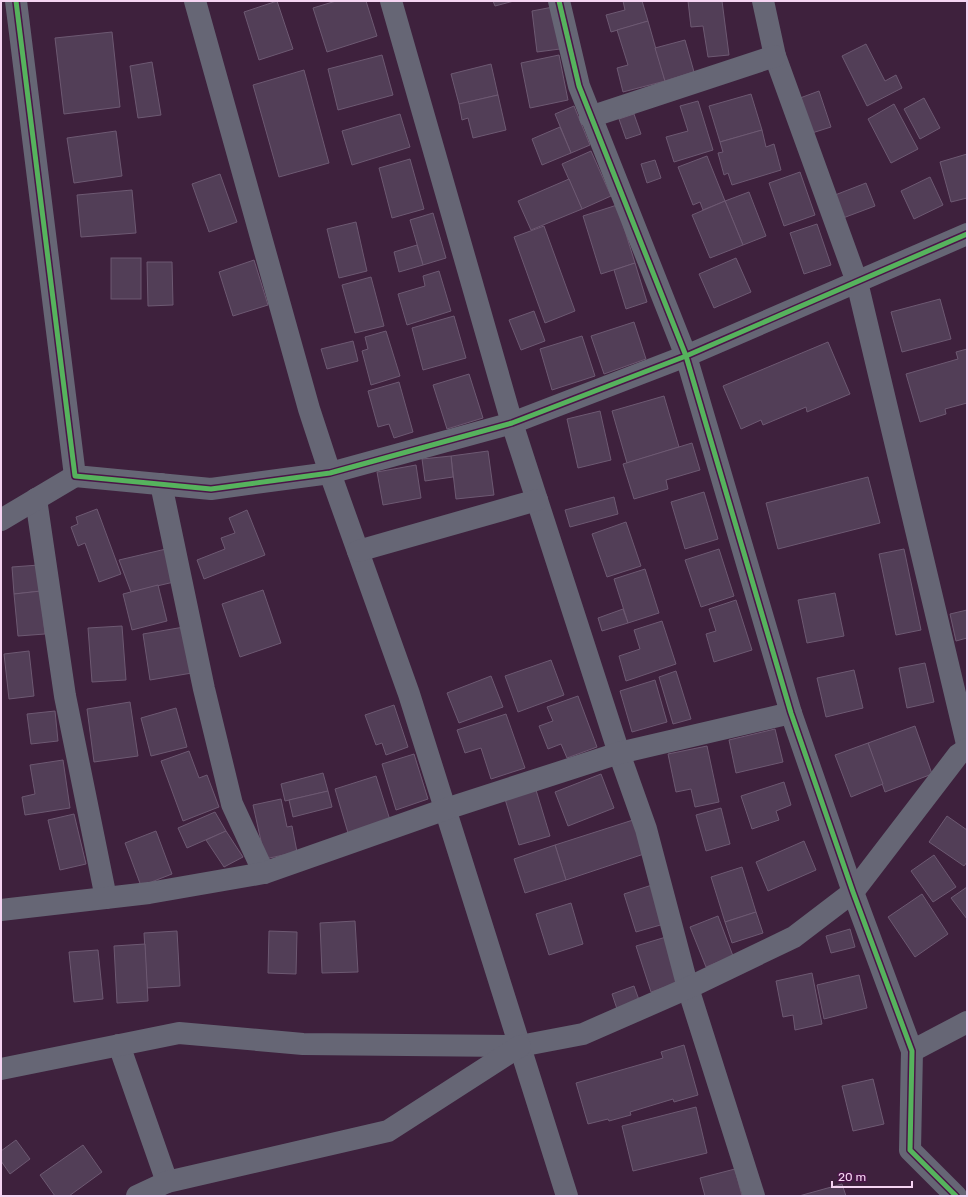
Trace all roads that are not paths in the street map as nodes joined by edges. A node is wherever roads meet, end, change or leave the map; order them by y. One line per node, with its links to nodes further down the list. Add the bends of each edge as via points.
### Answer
1 (7, 1): 7 (street)
2 (16, 1): 15 (street)
3 (195, 1): 14 (street, via 309,409)
4 (391, 1): 13 (street)
5 (559, 1): 9 (street, via 579,86)
6 (763, 1): 8 (street)
7 (1, 3)
8 (775, 56): 9 (street); 11 (street)
9 (590, 117): 12 (street)
10 (967, 234): 11 (street)
11 (857, 282): 12 (street); 22 (street)
12 (686, 356): 13 (street); 21 (street)
13 (512, 423): 14 (street); 18 (street)
14 (330, 473): 16 (street, via 211,489); 20 (street)
15 (75, 476): 16 (street); 17 (street)
16 (161, 484): 26 (street, via 204,689 232,804)
17 (36, 499): 19 (street); 28 (street, via 65,696)
18 (537, 500): 20 (street); 24 (street)
19 (1, 520)
20 (358, 550): 25 (street)
21 (791, 713): 24 (street); 27 (street)
22 (967, 744)
23 (967, 749): 27 (street, via 958,755)
24 (620, 753): 25 (street); 30 (street, via 646,829)
25 (446, 809): 26 (street); 33 (street)
26 (264, 873): 28 (street)
27 (853, 892): 30 (street, via 794,937); 34 (street)
28 (106, 898): 29 (street)
29 (1, 910)
30 (688, 988): 33 (street, via 583,1034); 39 (street)
31 (967, 1022): 34 (street)
32 (119, 1045): 33 (street, via 179,1033 303,1044); 35 (street); 36 (street)
33 (520, 1046): 36 (street, via 388,1131); 38 (street)
34 (912, 1051): 40 (street, via 910,1150)
35 (1, 1069)
36 (167, 1182): 37 (street)
37 (137, 1196)
38 (567, 1196)
39 (754, 1196)
40 (956, 1196)

